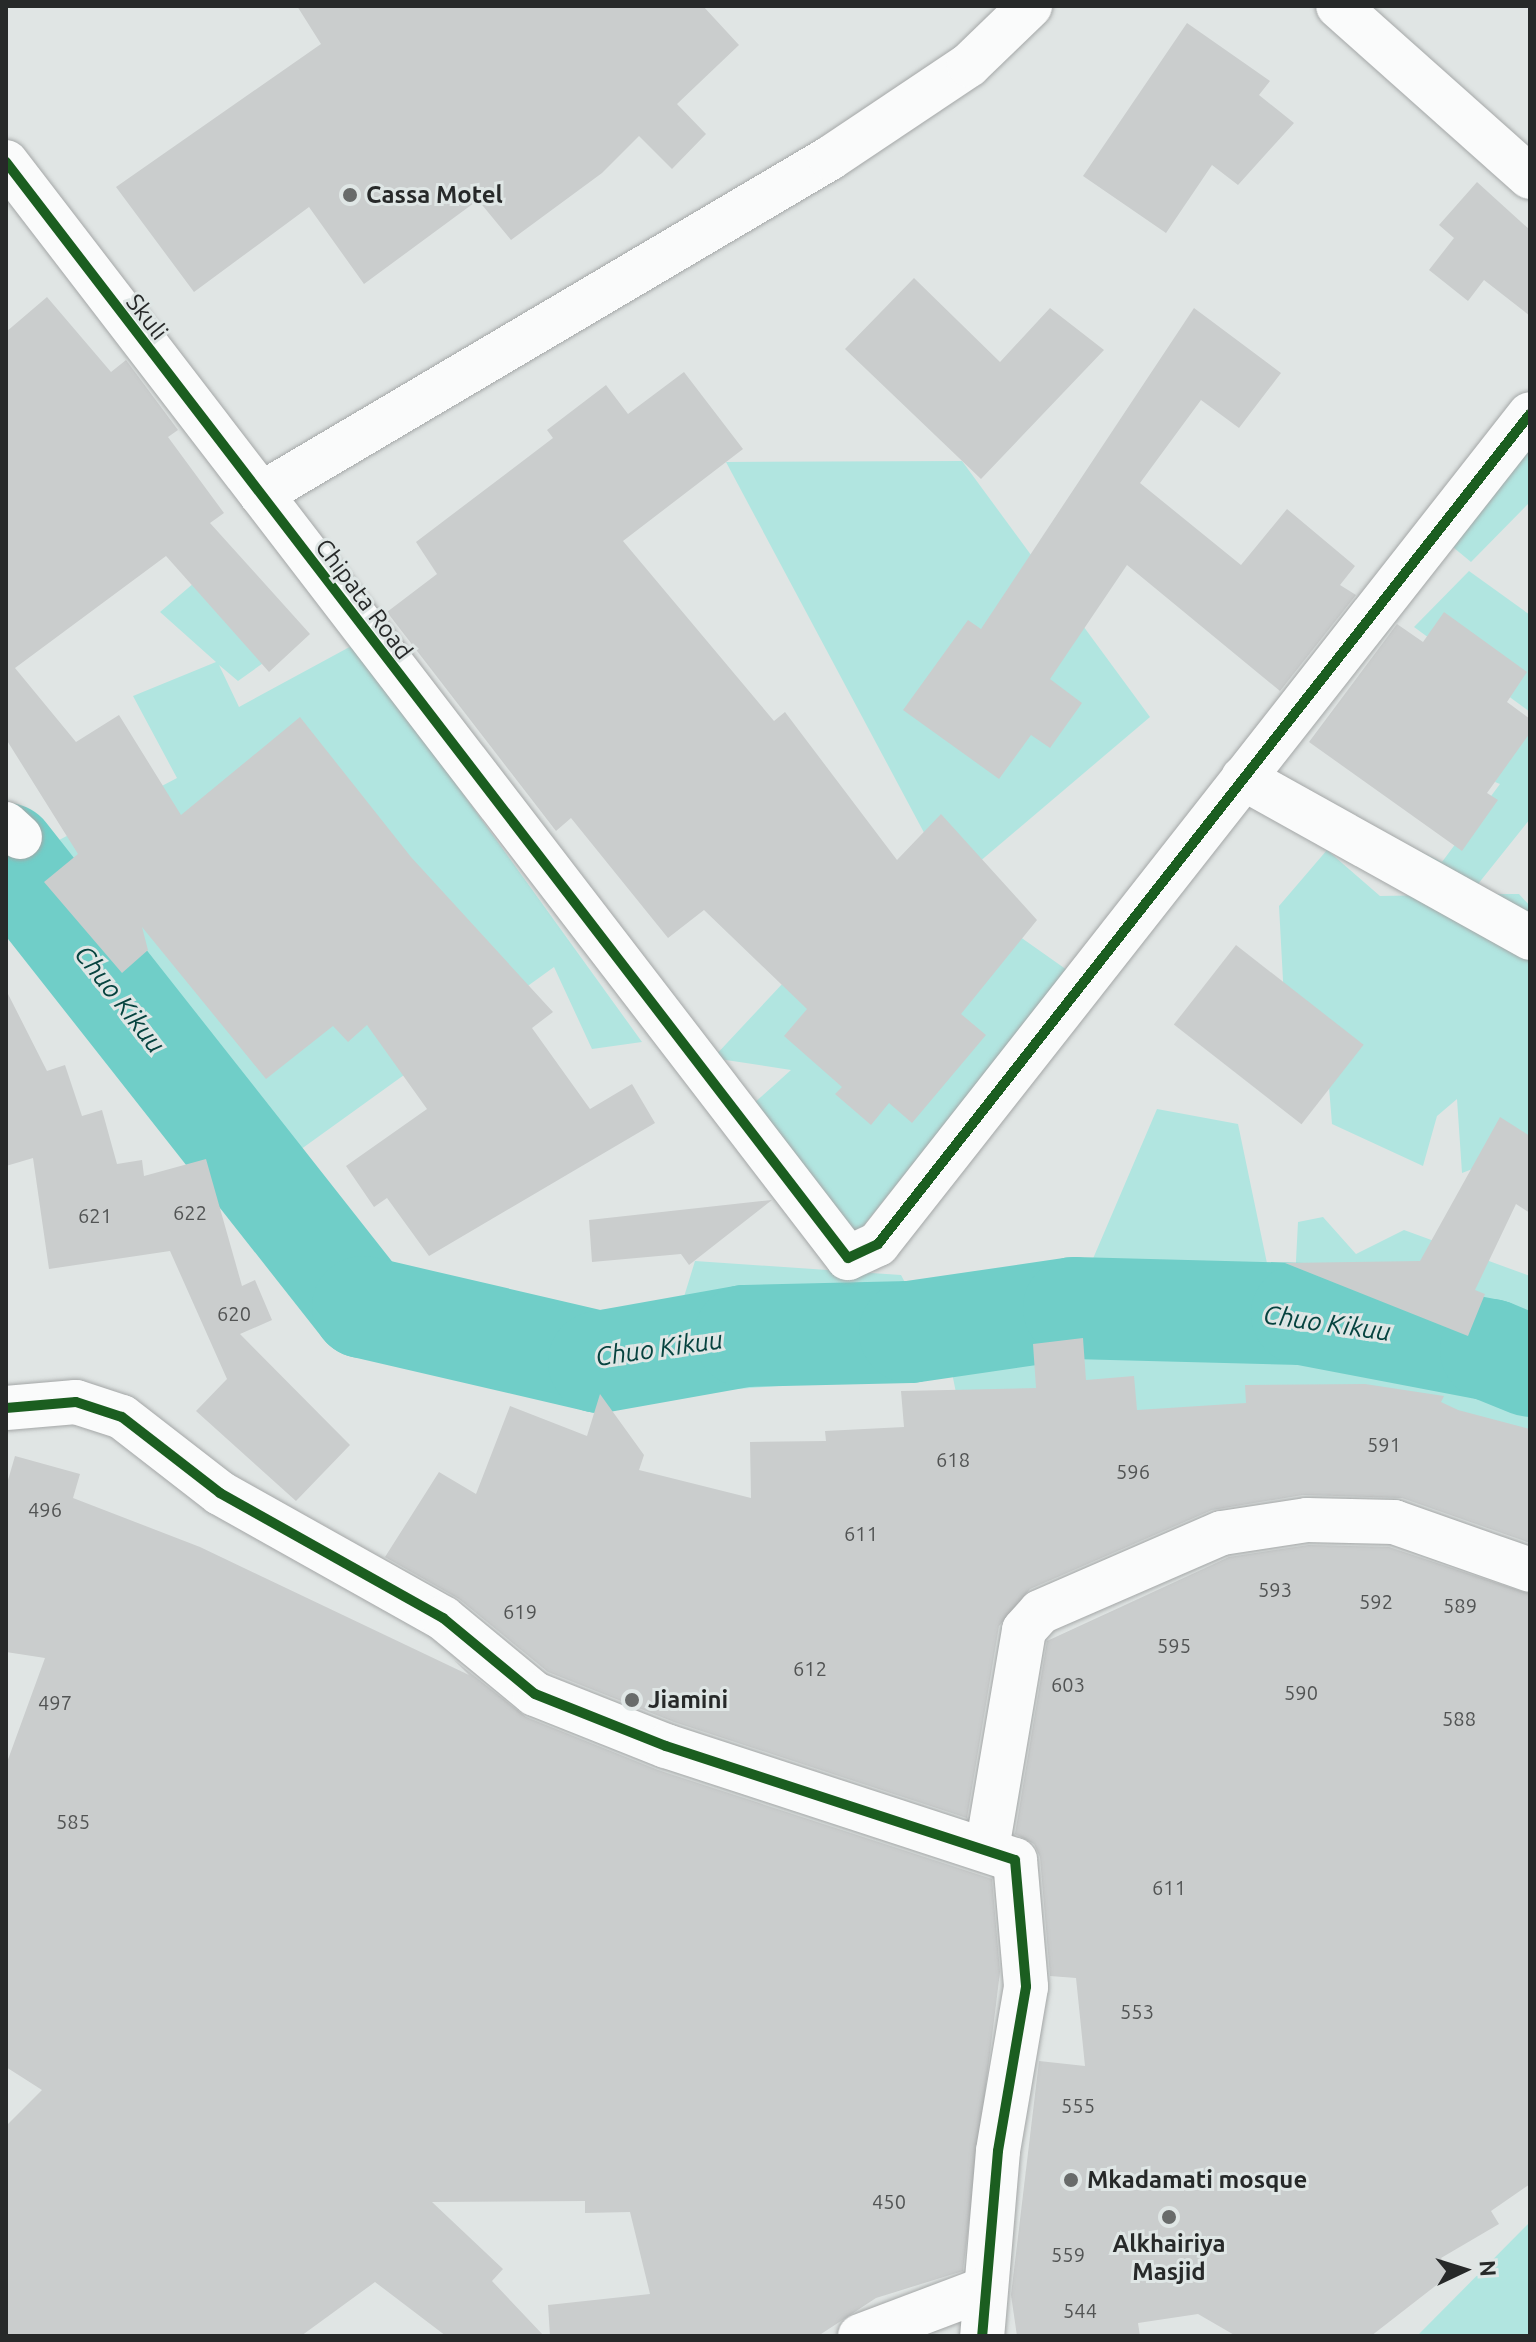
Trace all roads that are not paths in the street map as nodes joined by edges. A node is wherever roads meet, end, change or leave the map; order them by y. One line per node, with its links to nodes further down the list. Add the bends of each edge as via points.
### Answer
1 (1030, 6): 6 (street, via 969,65 830,158)
2 (1338, 6): 4 (street)
3 (6, 162): 6 (street, Skuli)
4 (1530, 177)
5 (1530, 414): 7 (street)
6 (261, 494): 7 (street, Chipata Road, via 848,1258 878,1244)
7 (1243, 778): 8 (street)
8 (1530, 938)
9 (6, 1408): 11 (street, via 76,1402 122,1417 220,1493 443,1618 535,1694 666,1746)
10 (1530, 1570): 11 (street, via 1394,1522 1307,1520 1222,1533 1040,1612 1024,1630)
11 (987, 1849): 12 (street, via 1015,1860 1026,1987)
12 (982, 2290): 13 (street); 14 (street)
13 (860, 2336)
14 (982, 2336)

